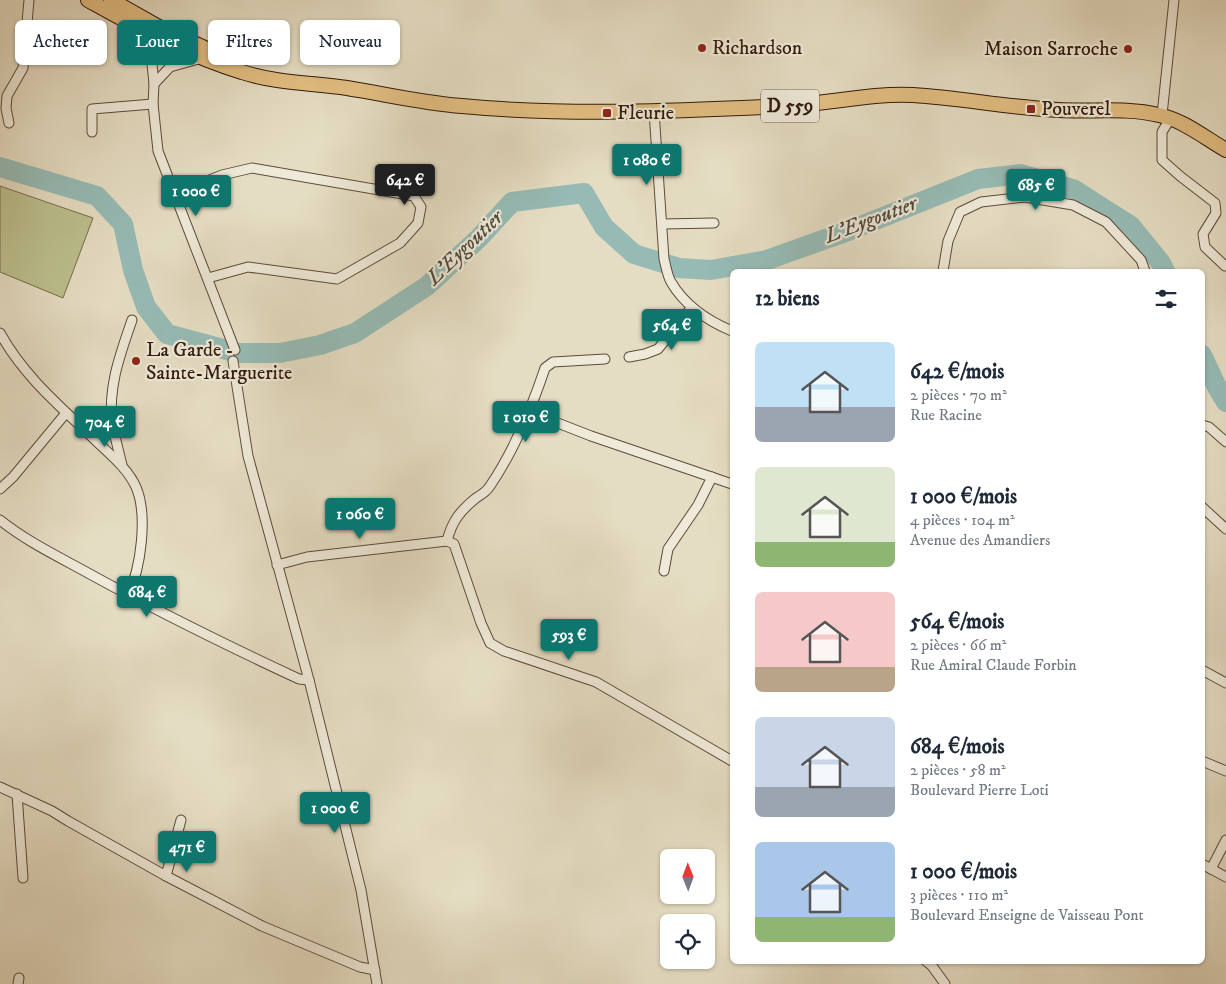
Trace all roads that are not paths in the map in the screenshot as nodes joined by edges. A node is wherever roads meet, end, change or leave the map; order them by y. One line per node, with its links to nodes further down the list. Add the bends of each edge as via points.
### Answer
1 (29, 0): 18 (street, via 23,68 7,96)
2 (88, 0): 5 (main road, D 559)
3 (111, 0): 6 (main road, D 559)
4 (1174, 0): 17 (street)
5 (126, 20)
6 (144, 20)
7 (198, 48): 14 (main road, D 559, via 247,64)
8 (198, 54): 9 (main road, D 559)
9 (204, 58): 10 (street); 14 (main road, D 559, via 245,73)
10 (198, 60)
11 (152, 65): 13 (street)
12 (177, 65): 13 (street, via 170,67)
13 (154, 84): 15 (street)
14 (344, 88): 16 (main road, D 559, via 465,106 590,112)
15 (153, 104): 19 (street, via 92,109); 21 (street, via 158,151)
16 (654, 111): 17 (main road, D 559, via 789,106 884,95 914,95 1063,111 1130,111); 23 (street)
17 (1166, 117): 20 (main road, D 559); 24 (street, via 1162,132 1162,160 1215,203 1216,213 1202,234 1205,247)
18 (9, 123)
19 (92, 132)
20 (1226, 150)
21 (174, 194): 27 (street); 27 (street, via 222,175 252,168 414,196 421,207 418,223 400,243 337,279 248,267)
22 (714, 223): 23 (street)
23 (662, 224): 28 (street, via 664,259 670,280)
24 (1225, 266)
25 (944, 269): 26 (street, via 948,240 960,212 981,202 1025,197 1073,205 1106,222 1141,260)
26 (1144, 269)
27 (208, 278): 32 (street)
28 (692, 307): 30 (street, via 715,324); 33 (street, via 658,349)
29 (132, 320): 38 (street, via 114,378 110,404)
30 (730, 330)
31 (0, 333): 37 (street, via 18,363)
32 (235, 350)
33 (629, 357)
34 (605, 359): 36 (street, via 553,362 545,368)
35 (233, 362): 50 (street, via 248,456)
36 (527, 411): 43 (street); 49 (street, via 493,481 463,509 451,527)
37 (66, 413): 40 (street); 45 (street)
38 (112, 424): 40 (street); 42 (street)
39 (1205, 426): 41 (street)
40 (87, 433): 42 (street)
41 (1226, 442)
42 (122, 467): 52 (street, via 135,486 143,524)
43 (712, 478): 44 (street); 51 (street, via 698,506 668,549)
44 (730, 483)
45 (0, 489)
46 (1205, 510): 48 (street)
47 (0, 520): 52 (street)
48 (1226, 529)
49 (447, 541): 50 (street, via 307,558); 56 (street, via 454,544 490,643 504,651 596,682)
50 (277, 565): 54 (street)
51 (664, 571)
52 (128, 595): 54 (street, via 299,679)
53 (1205, 672): 55 (street)
54 (309, 680): 69 (street, via 361,890)
55 (1226, 683)
56 (730, 760)
57 (1205, 762): 58 (street)
58 (1226, 771)
59 (0, 787): 60 (street)
60 (16, 794): 65 (street); 67 (street)
61 (182, 820): 65 (street)
62 (1226, 840): 64 (street)
63 (1205, 866): 64 (street)
64 (1211, 869): 66 (street)
65 (166, 876): 69 (street, via 262,926 360,967)
66 (1226, 877)
67 (23, 878)
68 (930, 964): 71 (street)
69 (375, 970): 70 (street)
70 (377, 984)
71 (944, 984)

